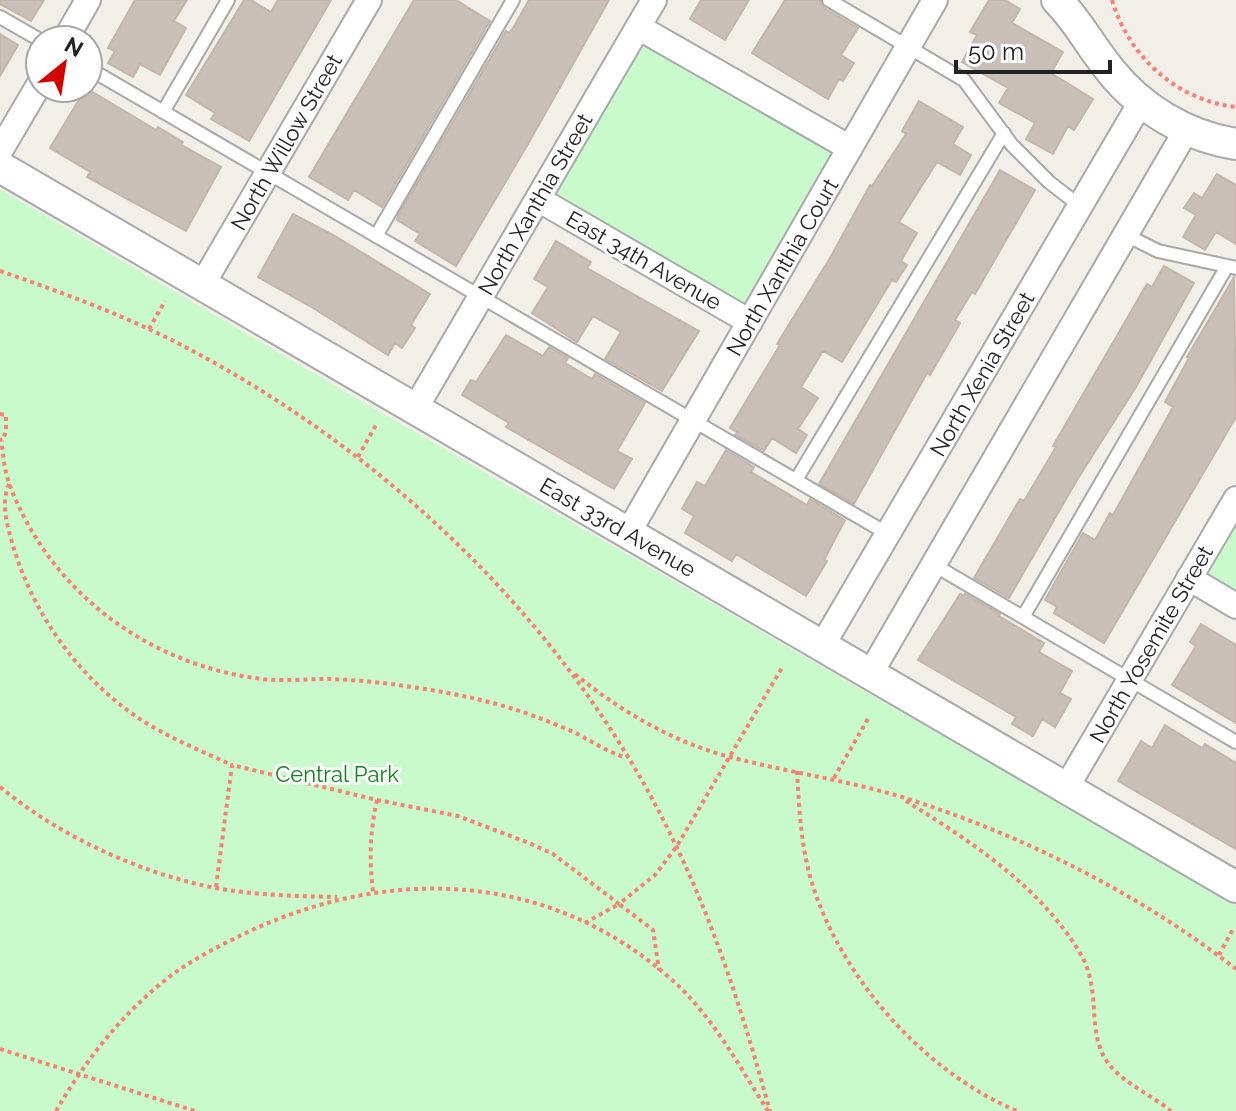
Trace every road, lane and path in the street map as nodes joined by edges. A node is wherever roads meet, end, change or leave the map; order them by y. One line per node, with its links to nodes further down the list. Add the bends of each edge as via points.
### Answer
1 (88, 0): 11 (street)
2 (228, 0): 19 (lane)
3 (369, 0): 26 (street, North Willow Street)
4 (513, 0): 30 (lane)
5 (654, 0): 12 (street, North Xanthia Street)
6 (829, 0): 14 (lane)
7 (935, 0): 14 (street, North Xanthia Court)
8 (1057, 0): 16 (street)
9 (1112, 0): 18 (path, via 1129,40 1156,72 1188,93)
10 (0, 17): 13 (lane)
11 (74, 24)
12 (638, 27): 23 (street); 27 (street, North Xanthia Street)
13 (24, 31)
14 (909, 46): 21 (lane, via 964,80); 23 (street, North Xanthia Court)
15 (104, 77): 19 (lane)
16 (1141, 102): 20 (street); 28 (street, North Xenia Street)
17 (28, 104): 24 (street)
18 (1236, 107)
19 (163, 112): 26 (lane)
20 (1187, 129): 22 (street); 29 (street)
21 (1004, 133): 28 (lane, via 1049,182); 44 (lane)
22 (1236, 144)
23 (850, 148): 36 (street, North Xanthia Court)
24 (0, 151)
25 (0, 167): 33 (street, East 33rd Avenue)
26 (268, 173): 30 (lane); 33 (street, North Willow Street)
27 (538, 199): 34 (street, North Xanthia Street); 36 (street, East 34th Avenue)
28 (1080, 206): 48 (street, North Xenia Street)
29 (1126, 235): 31 (lane, via 1158,251); 49 (street)
30 (376, 236): 34 (lane)
31 (1231, 268): 52 (lane)
32 (0, 271): 37 (path)
33 (202, 285): 38 (street, East 33rd Avenue)
34 (481, 296): 38 (street, North Xanthia Street); 40 (lane)
35 (165, 301): 37 (path)
36 (750, 322): 40 (street, North Xanthia Court)
37 (149, 329): 43 (path, via 262,391)
38 (415, 409): 47 (street, East 33rd Avenue)
39 (0, 414): 42 (path, via 6,415)
40 (693, 420): 44 (lane); 47 (street, North Xanthia Court)
41 (376, 425): 43 (path)
42 (1, 439): 45 (path)
43 (358, 457): 55 (path, via 462,549)
44 (796, 480): 48 (lane)
45 (9, 483): 60 (path, via 37,540 61,573 90,604 164,653 256,679 332,679 444,692 509,706); 62 (path, via 4,510 19,564 51,629 68,651 134,716)
46 (1236, 499): 50 (street, North Yosemite Street)
47 (628, 533): 53 (street, East 33rd Avenue)
48 (888, 534): 53 (street, North Xenia Street)
49 (934, 565): 52 (lane); 56 (street)
50 (1189, 578): 51 (street); 57 (street, North Yosemite Street)
51 (1236, 606)
52 (1023, 617): 57 (lane)
53 (822, 646): 56 (street, East 33rd Avenue)
54 (783, 666): 61 (path)
55 (570, 670): 60 (path); 61 (path, via 644,721)
56 (870, 674): 66 (street, East 33rd Avenue)
57 (1130, 680): 59 (lane); 66 (street, North Yosemite Street)
58 (869, 717): 64 (path)
59 (1236, 742)
60 (626, 757): 69 (path)
61 (730, 757): 63 (path); 69 (path)
62 (232, 765): 68 (path); 70 (path)
63 (797, 771): 64 (path); 85 (path, via 811,881 855,970 911,1040 948,1072)
64 (834, 778): 67 (path)
65 (0, 787): 70 (path, via 36,814 108,853)
66 (1066, 788): 71 (street, East 33rd Avenue)
67 (901, 797): 77 (path, via 1062,862); 86 (path, via 996,862 1057,923 1081,953 1093,981 1100,1050 1123,1078)
68 (377, 800): 72 (path, via 369,860); 74 (path, via 458,816 529,843 553,854)
69 (677, 846): 74 (path, via 655,875); 84 (path, via 717,938)
70 (216, 887): 73 (path)
71 (1236, 887)
72 (373, 893): 73 (path); 75 (path, via 410,888 486,891)
73 (343, 897): 81 (path, via 212,948 138,1004)
74 (619, 904): 75 (path); 79 (path, via 653,930)
75 (585, 923): 79 (path)
76 (1233, 929): 77 (path)
77 (1219, 955): 78 (path)
78 (1236, 969)
79 (659, 970): 84 (path, via 701,1010)
80 (0, 1049): 81 (path)
81 (79, 1072): 82 (path); 83 (path)
82 (56, 1111)
83 (195, 1111)
84 (769, 1111)
85 (1017, 1111)
86 (1171, 1111)

